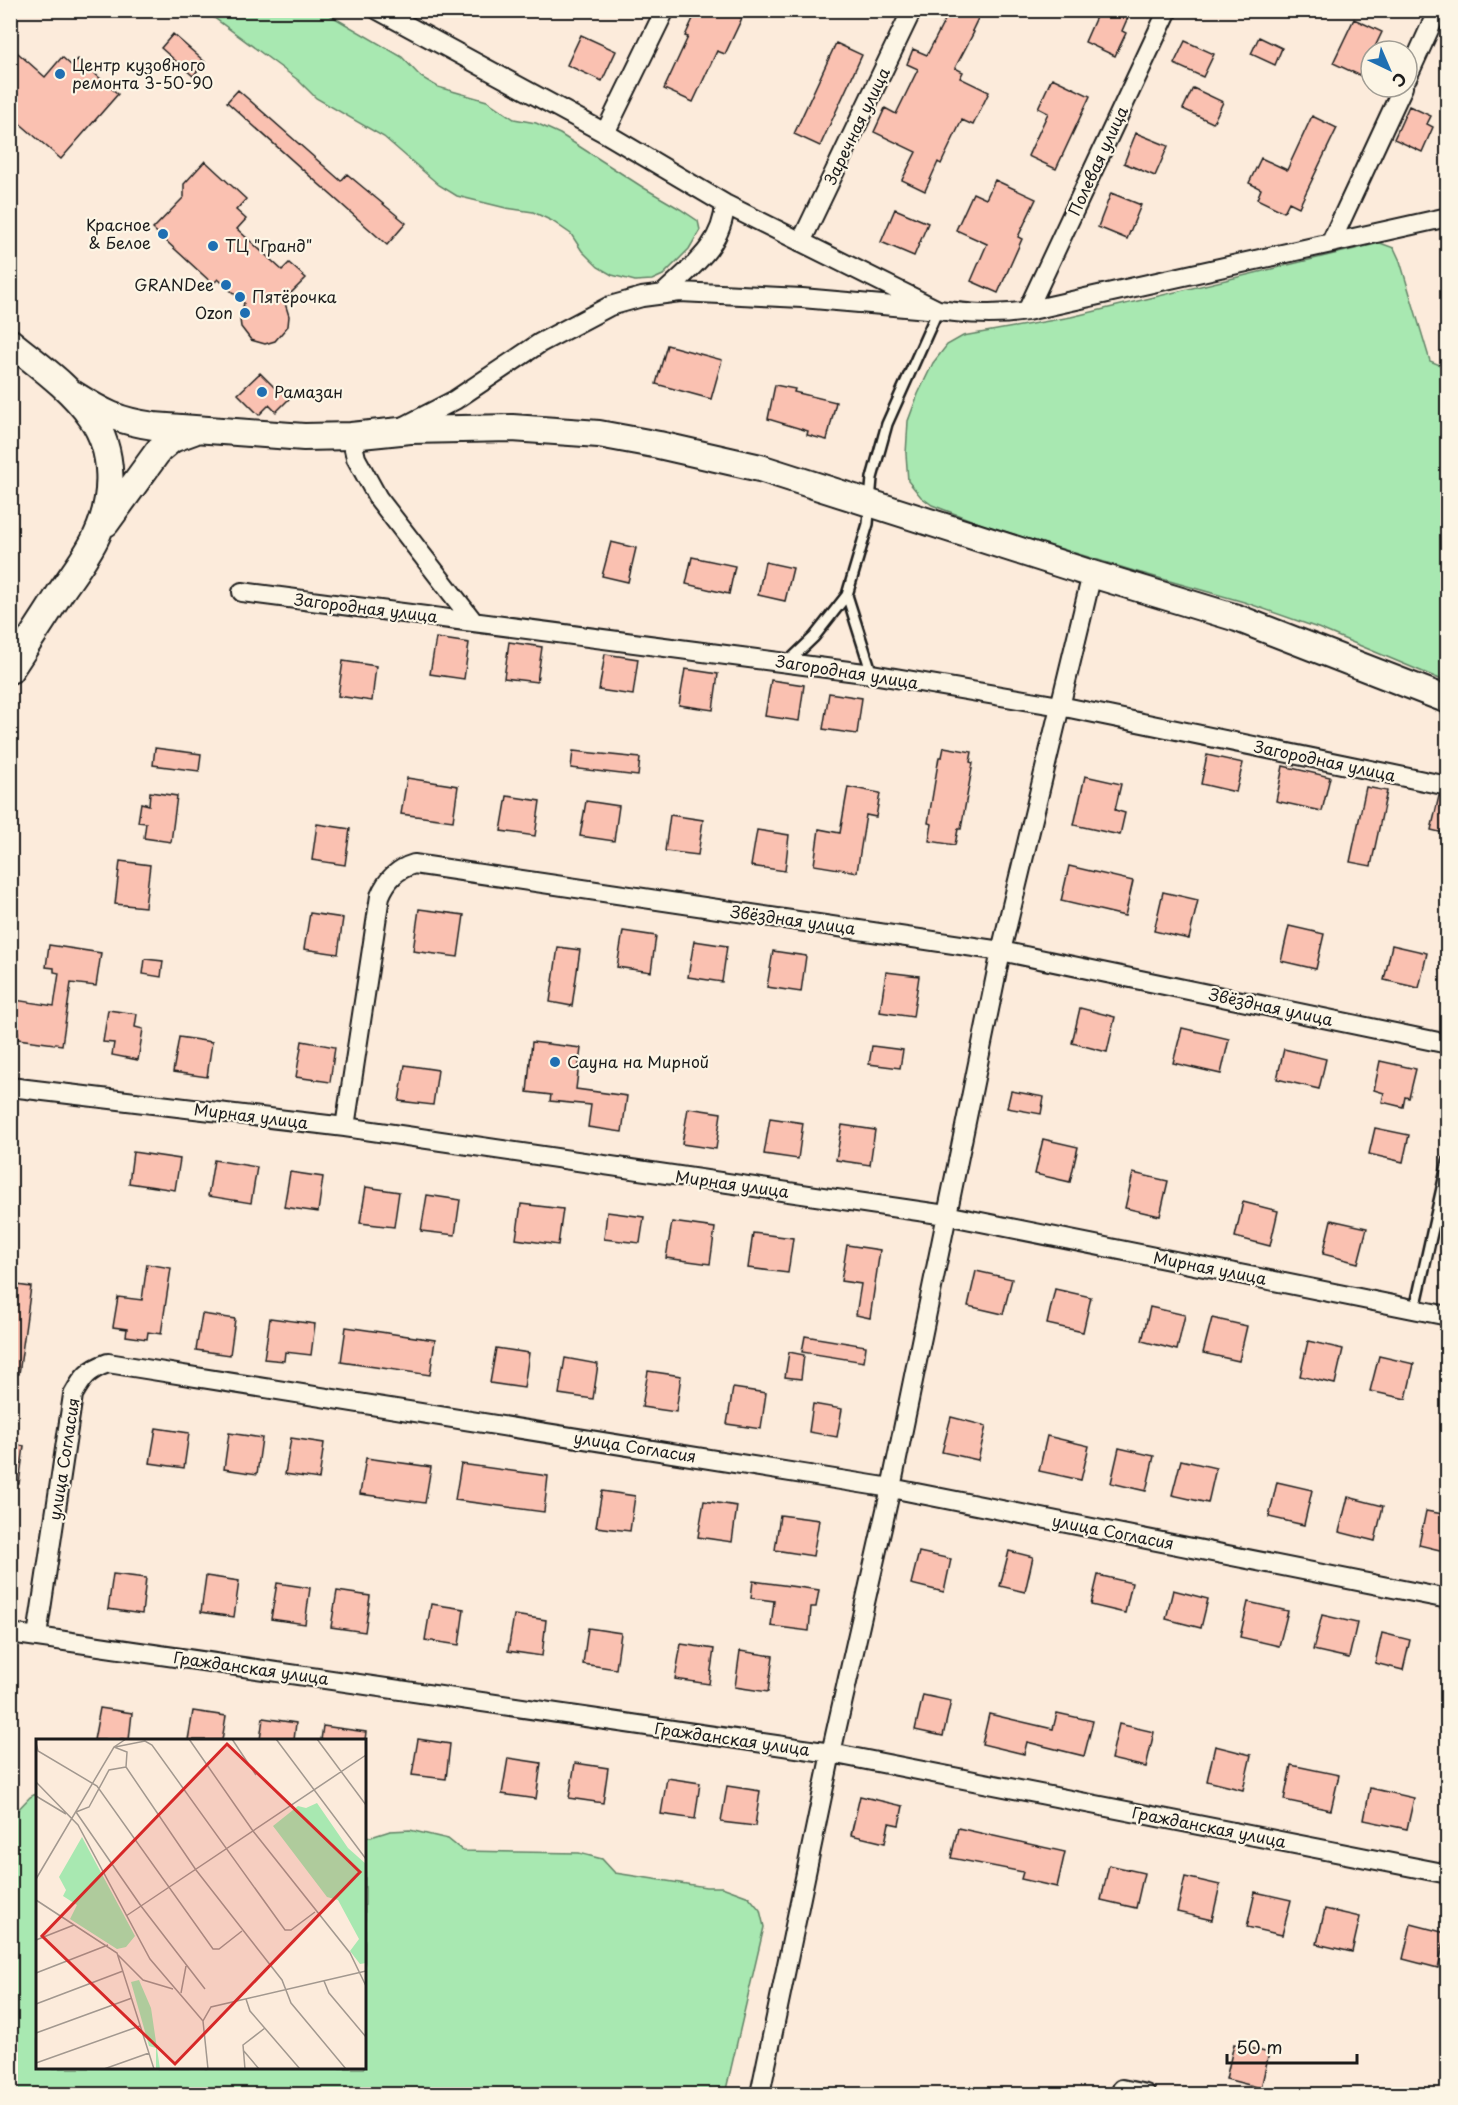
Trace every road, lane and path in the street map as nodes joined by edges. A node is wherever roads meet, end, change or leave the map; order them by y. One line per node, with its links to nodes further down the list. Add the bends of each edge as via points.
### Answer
1 (378, 10): 6 (street)
2 (664, 10): 9 (street)
3 (912, 10): 12 (street, Заречная улица)
4 (1168, 10): 16 (street, Полевая улица)
5 (1438, 10): 7 (street)
6 (409, 18): 9 (street)
7 (1419, 52)
8 (1397, 99): 13 (street)
9 (605, 133): 10 (street)
10 (724, 204): 12 (street); 14 (street, via 724,221 718,237 702,258)
11 (1448, 217): 13 (street)
12 (801, 242): 15 (street)
13 (1331, 242): 16 (street)
14 (663, 294): 15 (street, via 802,298); 20 (street, via 610,306 540,343 455,400)
15 (938, 310): 16 (street, via 973,315); 22 (lane, via 887,424 873,478)
16 (1027, 311)
17 (10, 342): 18 (street)
18 (73, 394): 19 (street, via 107,415 133,423); 23 (street, via 92,417 107,456 108,501)
19 (203, 429): 21 (street); 23 (street, via 172,439 159,450)
20 (394, 432): 21 (street); 22 (street, via 512,428 599,434 760,468)
21 (351, 436): 27 (street, via 356,458 378,498)
22 (871, 503): 24 (street); 26 (lane)
23 (92, 545): 29 (street)
24 (1092, 574): 31 (street, via 1237,618); 32 (street)
25 (242, 592): 27 (street, Загородная улица)
26 (847, 595): 28 (lane); 30 (lane)
27 (473, 621): 28 (street, Загородная улица)
28 (788, 662): 30 (street, Загородная улица)
29 (10, 670)
30 (872, 674): 32 (street, Загородная улица)
31 (1448, 700)
32 (1060, 706): 33 (street, Загородная улица); 34 (street)
33 (1448, 786)
34 (1001, 951): 35 (street, Звёздная улица); 37 (street, Звёздная улица, via 414,864 394,873 380,896); 39 (street)
35 (1448, 1044)
36 (10, 1087): 37 (street, Мирная улица)
37 (345, 1127): 39 (street, Мирная улица)
38 (1448, 1161): 40 (lane)
39 (946, 1215): 40 (street, Мирная улица); 42 (street)
40 (1415, 1310): 41 (street, Мирная улица)
41 (1448, 1316)
42 (891, 1488): 43 (street, улица Согласия); 45 (street, улица Согласия, via 108,1364 94,1368 82,1378 73,1395); 46 (street)
43 (1448, 1599)
44 (10, 1633): 45 (street, Гражданская улица)
45 (37, 1636): 46 (street, Гражданская улица)
46 (831, 1753): 47 (street, Гражданская улица); 49 (street)
47 (1448, 1874)
48 (1122, 2089): 50 (street)
49 (760, 2094)
50 (1146, 2094)

